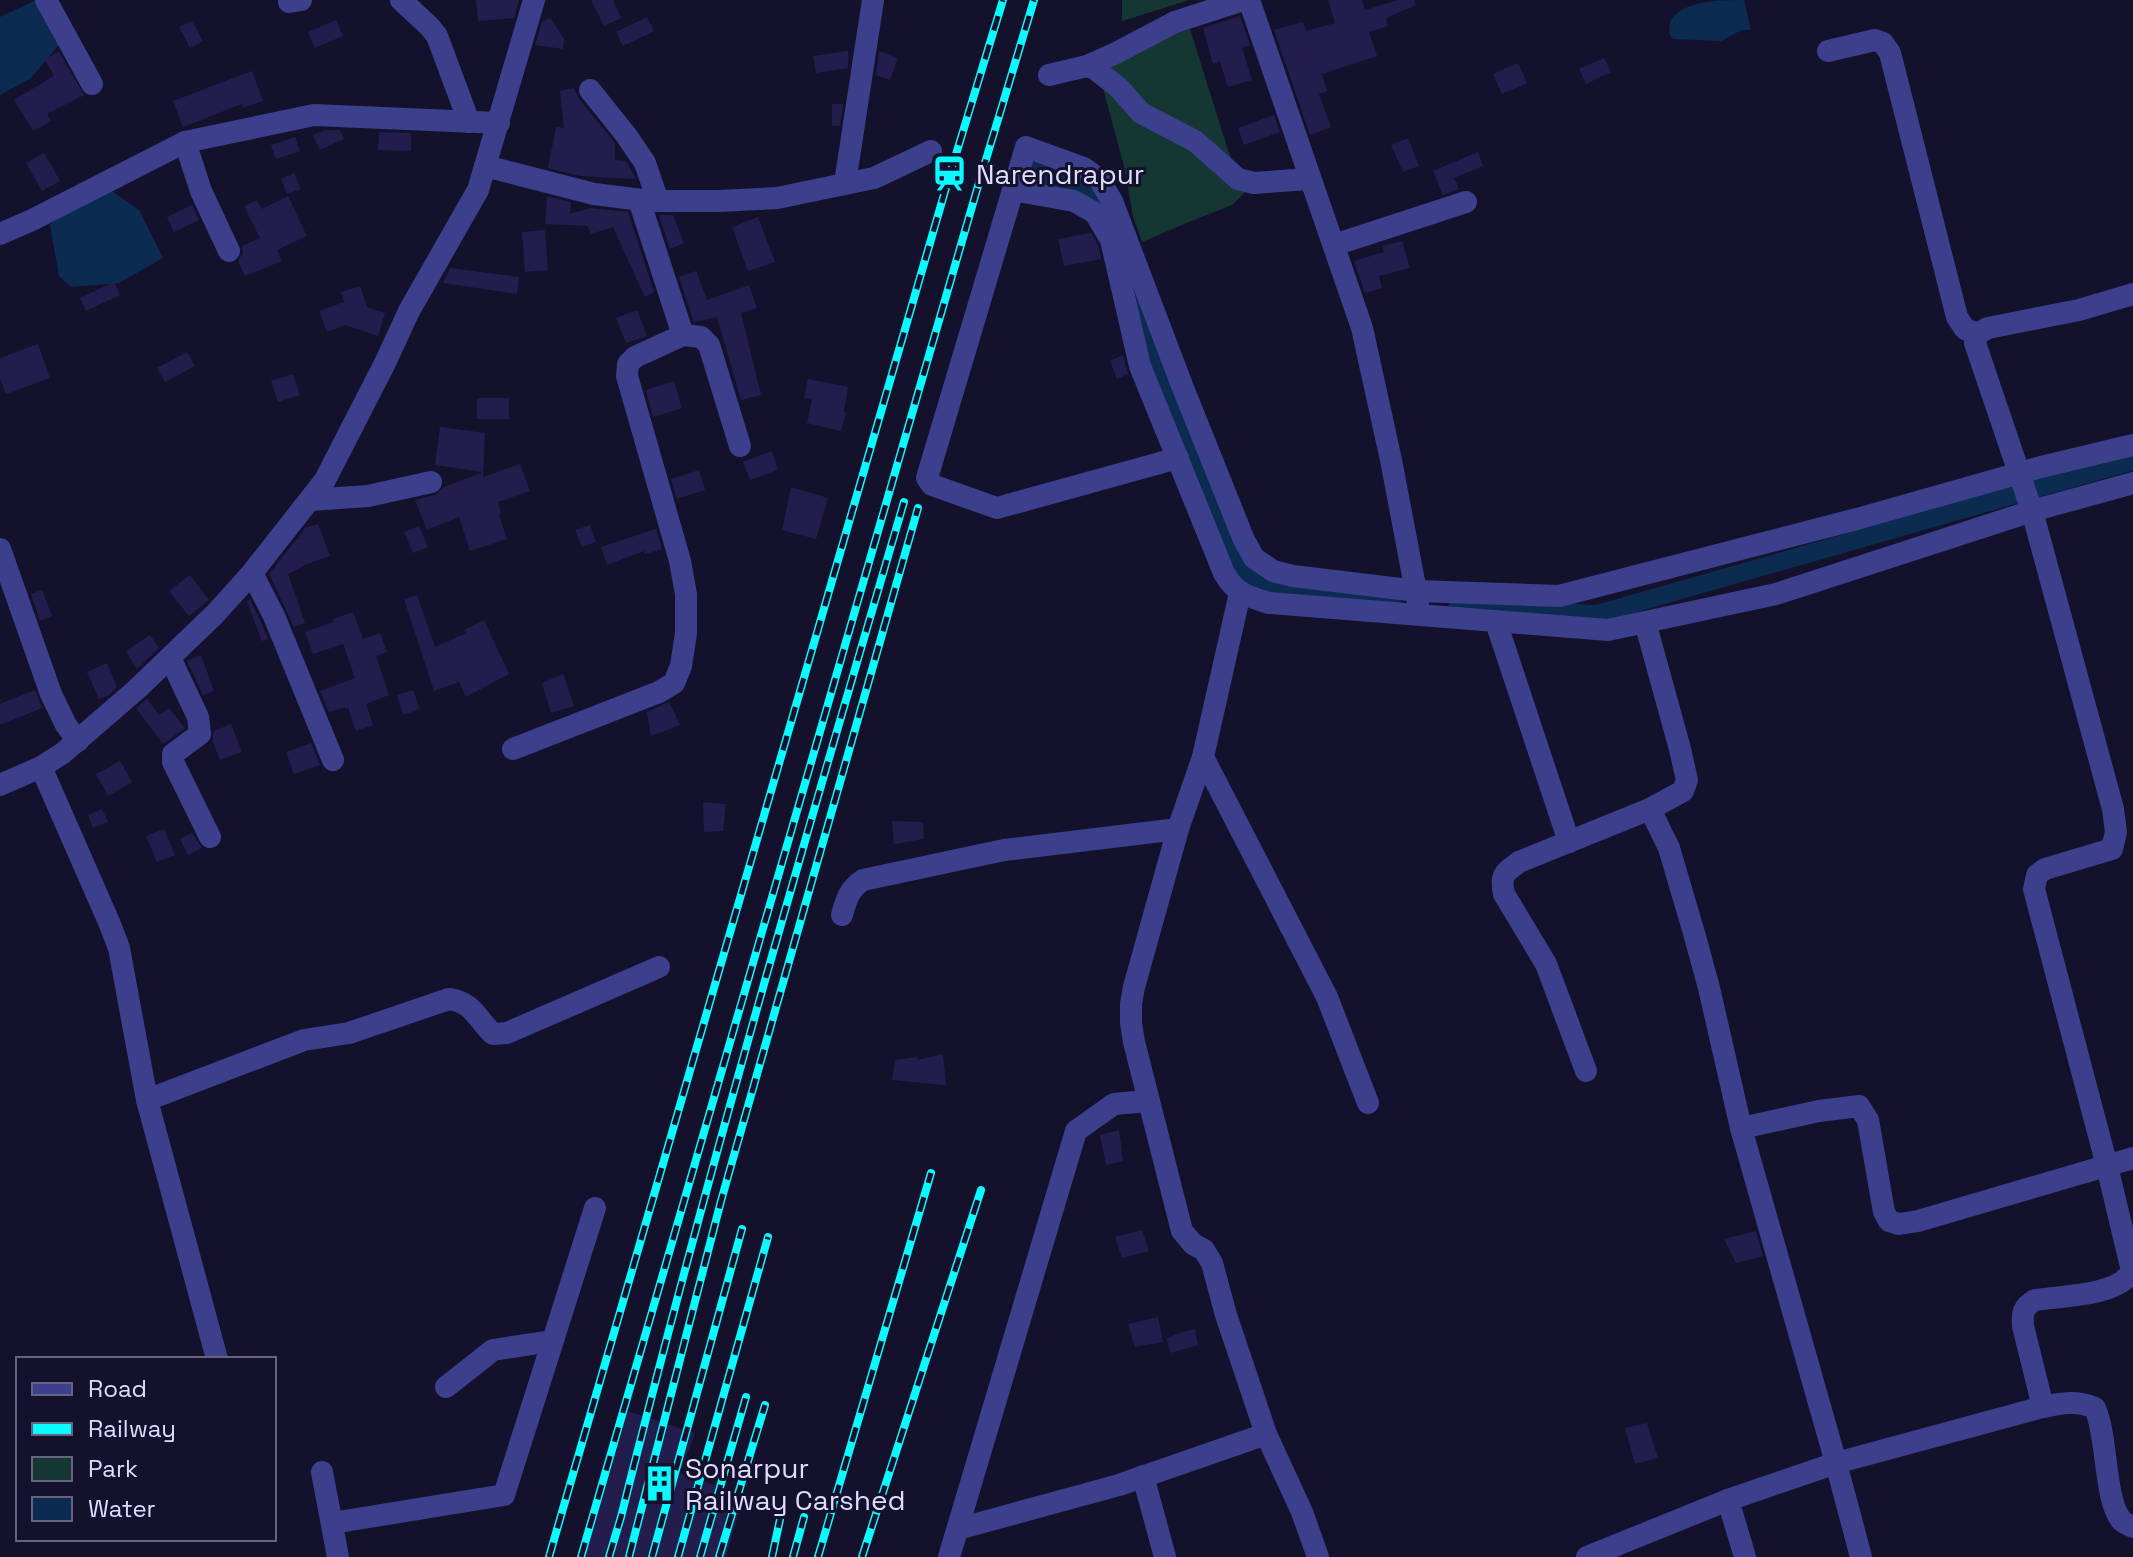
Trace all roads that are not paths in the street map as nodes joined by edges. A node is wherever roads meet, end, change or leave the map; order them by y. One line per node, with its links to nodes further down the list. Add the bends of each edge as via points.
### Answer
1 (46, 0): 10 (street)
2 (401, 0): 12 (street, via 437,36)
3 (534, 0): 13 (street)
4 (873, 0): 18 (street)
5 (1243, 0): 8 (street, via 1175,22)
6 (1249, 0): 17 (street)
7 (1828, 51): 26 (street, via 1875,40 1890,53 1957,317)
8 (1087, 66): 9 (street); 17 (street, via 1119,88 1141,113 1195,141 1238,179)
9 (1049, 75)
10 (92, 84)
11 (590, 90): 20 (street, via 645,163)
12 (469, 122): 13 (street); 14 (street, via 314,115)
13 (499, 123): 16 (street)
14 (185, 142): 22 (street); 24 (street)
15 (931, 151): 18 (street, via 874,178)
16 (485, 166): 20 (street, via 594,194); 34 (street, via 478,190 409,311 332,468)
17 (1309, 179): 23 (street)
18 (845, 183): 20 (street, via 777,198)
19 (1013, 190): 30 (street, via 1074,201 1095,213 1111,240 1140,366); 30 (street, via 927,478 932,485 997,508); 37 (street, via 1026,147 1084,168 1099,179 1254,558 1293,576)
20 (649, 201): 27 (street)
21 (1466, 202): 23 (street)
22 (0, 234)
23 (1334, 245): 37 (street, via 1365,340)
24 (229, 251)
25 (2133, 294): 26 (street)
26 (1977, 334): 33 (street, via 1975,343)
27 (683, 335): 29 (street, via 701,337 709,345); 44 (street, via 635,357 627,376 680,561 686,594 681,666 674,683 659,692)
28 (2133, 445): 33 (street)
29 (740, 446)
30 (1178, 458): 38 (street, via 1224,573)
31 (431, 482): 34 (street, via 368,496)
32 (2133, 483): 33 (street)
33 (2026, 492): 37 (street, via 1857,519 1559,596); 41 (street, via 1776,594); 53 (street)
34 (310, 500): 36 (street)
35 (0, 549): 43 (street, via 51,694)
36 (252, 573): 42 (street); 46 (street)
37 (1417, 591): 39 (street)
38 (1240, 593): 39 (street, via 1269,603); 45 (street)
39 (1419, 616): 40 (street)
40 (1496, 622): 41 (street, via 1608,630); 52 (street)
41 (1645, 622): 49 (street, via 1687,780 1683,791)
42 (170, 658): 43 (street); 51 (street, via 200,724 200,734 173,754 173,762)
43 (78, 741): 47 (street)
44 (513, 749)
45 (1203, 757): 50 (street); 59 (street, via 1327,997)
46 (333, 760)
47 (41, 767): 48 (street); 57 (street, via 119,948)
48 (0, 785)
49 (1650, 809): 52 (street); 60 (street, via 1684,897)
50 (1178, 829): 54 (street, via 1004,850 863,880 853,887); 58 (street, via 1131,1004)
51 (210, 837)
52 (1569, 842): 56 (street, via 1519,862 1501,881 1546,964)
53 (2123, 846): 62 (street, via 2045,869 2037,875 2034,889)
54 (842, 915)
55 (659, 967): 57 (street, via 507,1033 493,1034 467,1004 449,999 349,1033 304,1040)
56 (1586, 1071)
57 (147, 1100): 65 (street)
58 (1148, 1101): 68 (street, via 1182,1231 1212,1263); 75 (street, via 1114,1104 1076,1131)
59 (1368, 1103)
60 (1741, 1128): 62 (street, via 1859,1106 1868,1120 1884,1212 1899,1224); 69 (street)
61 (2133, 1158): 62 (street)
62 (2107, 1166): 67 (street, via 2132,1271 2110,1289 2027,1305 2023,1326)
63 (595, 1208): 64 (street)
64 (552, 1341): 66 (street, via 493,1350); 73 (street, via 504,1495)
65 (216, 1357)
66 (446, 1387)
67 (2043, 1407): 69 (street); 74 (street, via 2083,1403 2095,1408 2113,1501 2122,1521)
68 (1266, 1434): 71 (street); 79 (street)
69 (1836, 1463): 72 (street); 82 (street)
70 (322, 1472): 73 (street)
71 (1143, 1476): 75 (street); 78 (street)
72 (1728, 1500): 80 (street); 81 (street)
73 (332, 1523): 76 (street)
74 (2133, 1527)
75 (958, 1529): 77 (street)
76 (338, 1557)
77 (949, 1557)
78 (1165, 1557)
79 (1318, 1557)
80 (1587, 1557)
81 (1745, 1557)
82 (1861, 1557)

